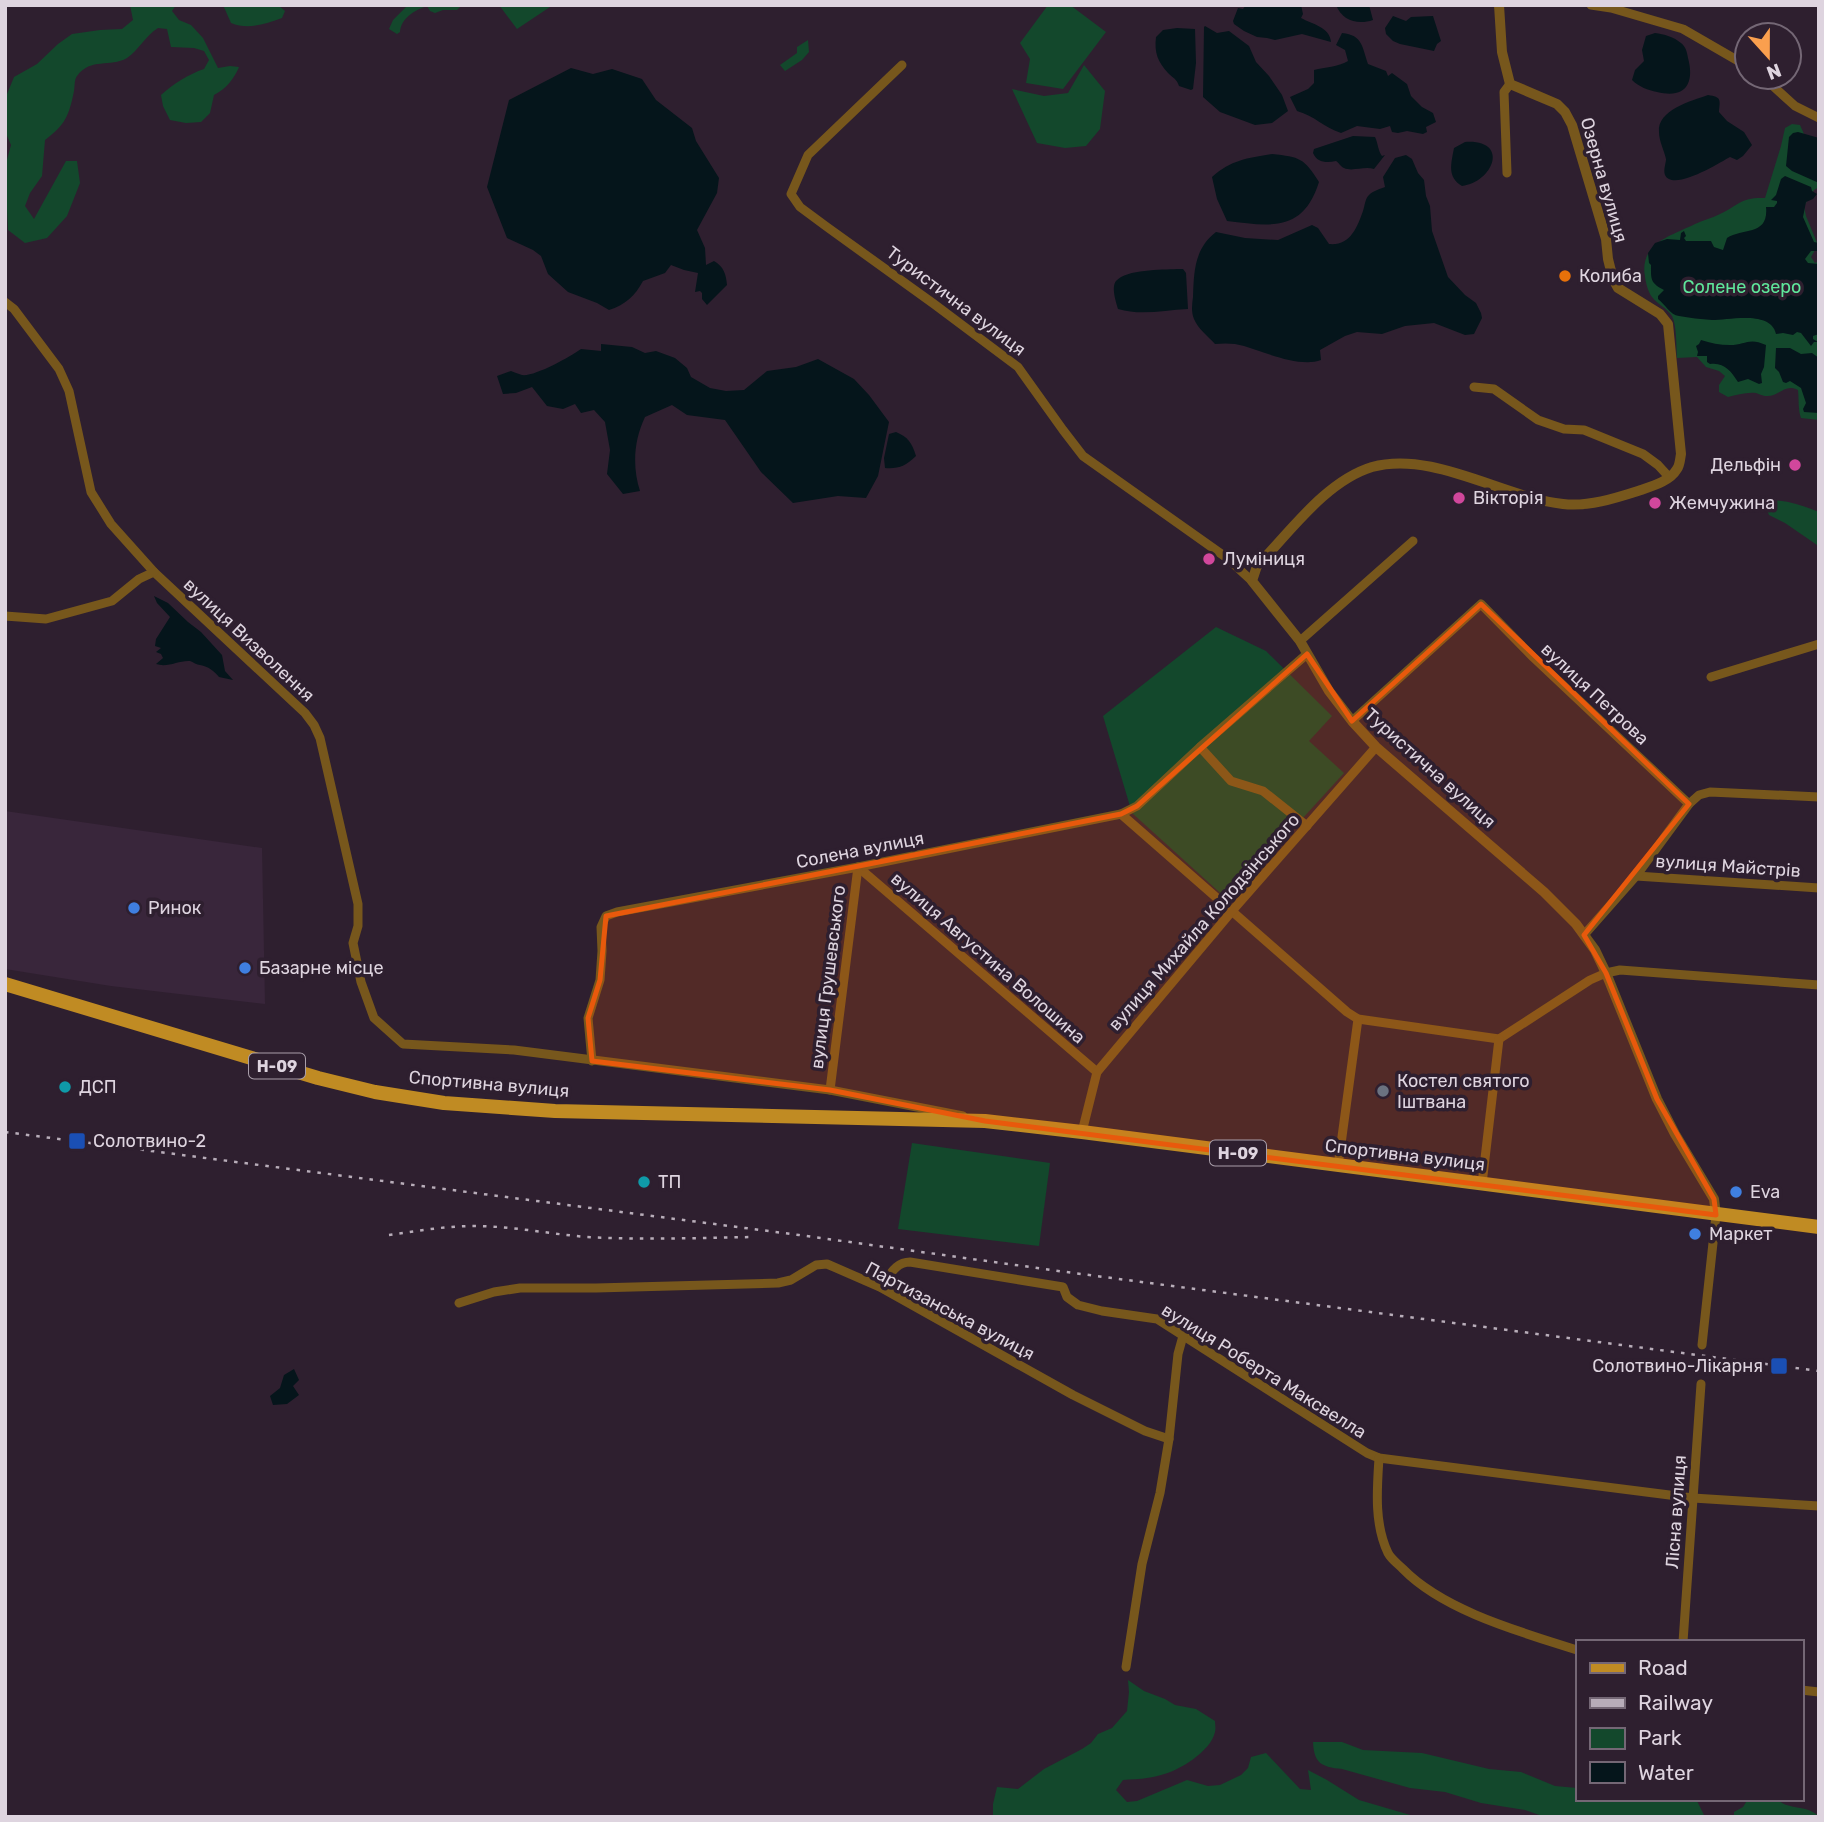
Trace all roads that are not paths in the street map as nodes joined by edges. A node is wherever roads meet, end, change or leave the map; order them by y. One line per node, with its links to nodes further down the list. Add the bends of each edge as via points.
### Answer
1 (1499, 5): 5 (street, via 1502,52)
2 (1591, 5): 3 (street, via 1683,29)
3 (1733, 58)
4 (902, 65): 14 (street, Туристична вулиця, via 808,155 791,194 800,207 1017,368 1083,456 1227,558)
5 (1510, 84): 8 (street, via 1504,92); 11 (street, Озерна вулиця, via 1565,112 1606,239 1612,279 1668,324 1681,454 1678,469)
6 (1778, 91): 7 (street)
7 (1819, 118)
8 (1507, 173)
9 (5, 302): 13 (street, вулиця Визволення, via 58,369 69,391 91,492 111,524)
10 (1474, 387): 11 (street, via 1494,389 1538,420 1584,430 1643,454)
11 (1670, 477): 14 (street, via 1616,498 1566,504 1449,471 1394,463 1372,467 1347,477 1325,494 1257,566)
12 (1413, 541): 16 (street)
13 (154, 572): 15 (street, via 112,601 46,619); 36 (street, вулиця Визволення, via 314,725 358,904 353,943 361,982 374,1018)
14 (1252, 581): 16 (street, Туристична вулиця)
15 (5, 616)
16 (1300, 641): 18 (street, Туристична вулиця)
17 (1819, 644): 19 (street)
18 (1307, 654): 20 (street, Туристична вулиця); 21 (street)
19 (1711, 677)
20 (1352, 721): 22 (street, Туристична вулиця); 24 (street, вулиця Петрова, via 1480,604)
21 (1200, 747): 25 (street, via 1137,806); 26 (street, via 1231,781 1263,791)
22 (1376, 747): 26 (street, вулиця Михайла Колодзінського); 31 (street, Туристична вулиця, via 1544,892)
23 (1819, 797): 24 (street, via 1710,792)
24 (1689, 804): 28 (street)
25 (1121, 814): 27 (street, Солена вулиця); 30 (street)
26 (1307, 826): 30 (street, вулиця Михайла Колодзінського)
27 (858, 867): 38 (street, Солена вулиця, via 606,916 601,927 600,980 588,1017); 39 (street, вулиця Августина Волошина); 40 (street, вулиця Грушевського)
28 (1636, 876): 29 (street, вулиця Майстрів); 31 (street)
29 (1819, 888)
30 (1233, 911): 35 (street); 39 (street, вулиця Михайла Колодзінського)
31 (1584, 935): 32 (street, Туристична вулиця)
32 (1606, 973): 34 (street, via 1620,970); 37 (street); 45 (street, Туристична вулиця, via 1657,1099 1714,1199)
33 (5, 984): 41 (main road, Спортивна вулиця / Н-09, via 318,1078 444,1103 555,1111)
34 (1819, 985)
35 (1358, 1018): 37 (street); 43 (street)
36 (391, 1034): 38 (street, Спортивна вулиця, via 402,1044 514,1050)
37 (1499, 1039): 44 (street)
38 (592, 1061): 40 (street, Спортивна вулиця)
39 (1097, 1072): 42 (street, вулиця Михайла Колодзінського)
40 (830, 1090): 41 (street, Спортивна вулиця)
41 (985, 1121): 42 (main road, Спортивна вулиця / Н-09)
42 (1082, 1132): 43 (main road, Спортивна вулиця / Н-09)
43 (1338, 1166): 44 (main road, Спортивна вулиця / Н-09)
44 (1482, 1184): 45 (main road, Спортивна вулиця / Н-09)
45 (1716, 1214): 46 (main road, Спортивна вулиця / Н-09); 50 (street)
46 (1819, 1227)
47 (880, 1287): 48 (street, Партизанська вулиця, via 827,1264 778,1283 520,1288); 49 (street, вулиця Роберта Максвелла, via 898,1265 910,1262 1063,1287 1078,1305 1157,1320); 52 (street, Партизанська вулиця, via 1073,1395)
48 (459, 1303)
49 (1183, 1336): 52 (street); 53 (street, вулиця Роберта Максвелла)
50 (1702, 1345)
51 (1701, 1384): 54 (street, Лісна вулиця)
52 (1169, 1439): 58 (street)
53 (1379, 1458): 54 (street, вулиця Роберта Максвелла); 57 (street, via 1379,1522 1389,1555 1416,1582 1459,1607)
54 (1693, 1497): 55 (street, вулиця Роберта Максвелла); 56 (street, Лісна вулиця)
55 (1819, 1506)
56 (1683, 1640)
57 (1576, 1650)
58 (1126, 1667)

